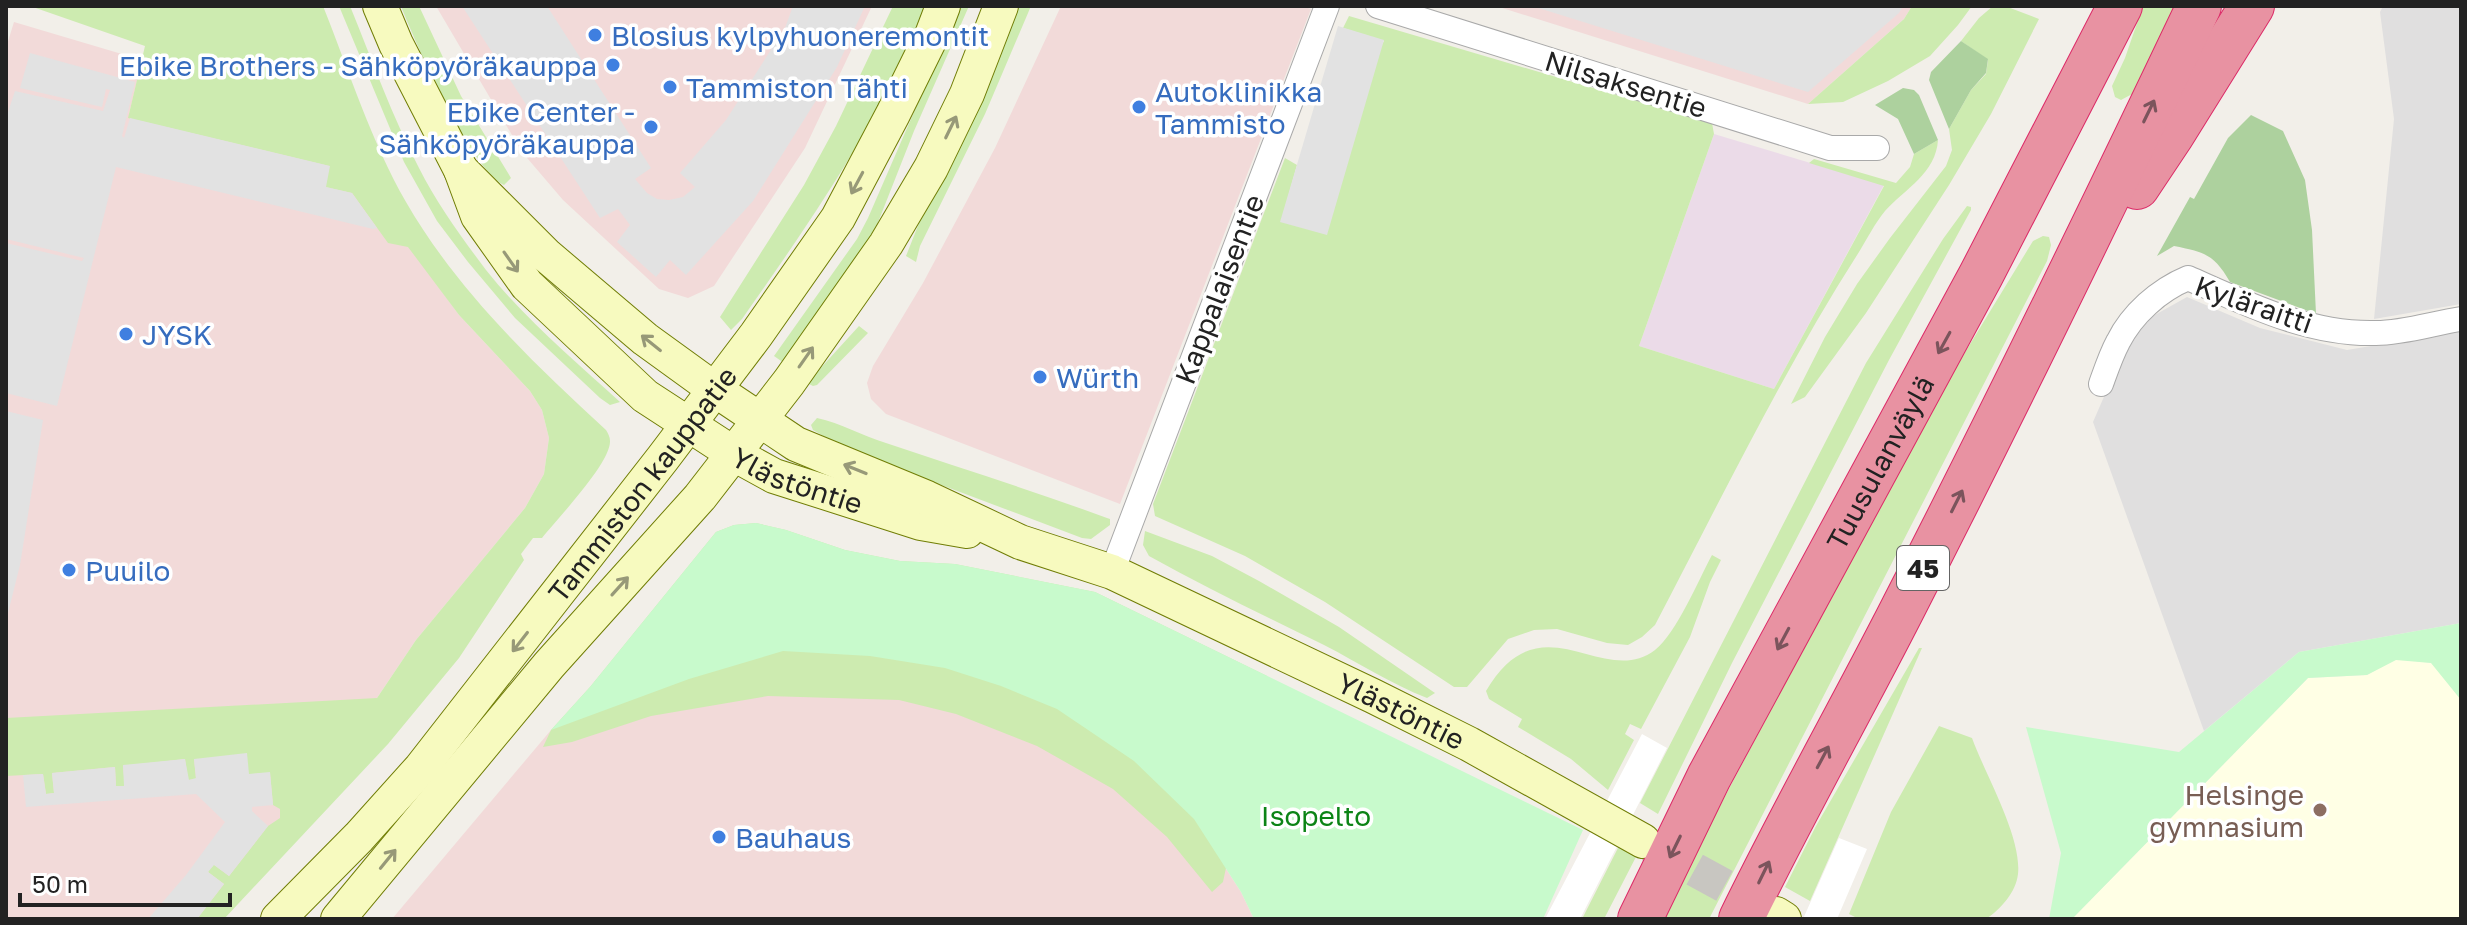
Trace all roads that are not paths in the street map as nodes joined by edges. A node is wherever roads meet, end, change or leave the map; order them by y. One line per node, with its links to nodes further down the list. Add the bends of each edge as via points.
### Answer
1 (380, 6): 13 (street, Ylästöntie)
2 (943, 6): 18 (street, Tammiston kauppatie, one-way to 18, via 838,218)
3 (1001, 6): 19 (street, Tammiston kauppatie, one-way to 3, via 886,244 931,168)
4 (1327, 6): 23 (street, Kappalaisentie)
5 (1378, 6): 12 (street, Nilsaksentie, via 1830,148)
6 (2087, 6): 14 (highway)
7 (2120, 6): 14 (highway, Tuusulanväylä)
8 (2199, 6): 15 (highway, 45, one-way to 8)
9 (2233, 6): 11 (highway)
10 (2252, 6): 11 (highway)
11 (2171, 136): 15 (highway)
12 (1877, 148)
13 (461, 170): 18 (street, Ylästöntie, one-way to 13, via 546,255); 20 (street, Ylästöntie, one-way to 20, via 478,216 527,285 645,396)
14 (1981, 275): 28 (highway, Tuusulanväylä, one-way to 28, via 1709,777)
15 (2055, 308): 25 (highway, 45, one-way to 15, via 1787,825)
16 (2461, 319): 17 (street, Kyläraitti, via 2377,334 2333,330 2272,315 2188,278 2145,306 2118,340)
17 (2101, 384)
18 (714, 389): 19 (street, Ylästöntie); 20 (street, Tammiston kauppatie)
19 (760, 420): 21 (street, Tammiston kauppatie); 22 (street, Ylästöntie, one-way to 19, via 809,450)
20 (687, 425): 21 (street, Ylästöntie); 26 (street, Tammiston kauppatie, one-way to 26, via 421,768)
21 (734, 454): 22 (street, Ylästöntie, via 774,476 921,523); 27 (street, Tammiston kauppatie, one-way to 21, via 549,665)
22 (1020, 542): 23 (street, Ylästöntie)
23 (1112, 572): 24 (street, Ylästöntie, via 1387,702)
24 (1643, 841)
25 (1767, 917)
26 (278, 919)
27 (338, 919)
28 (1640, 919)

